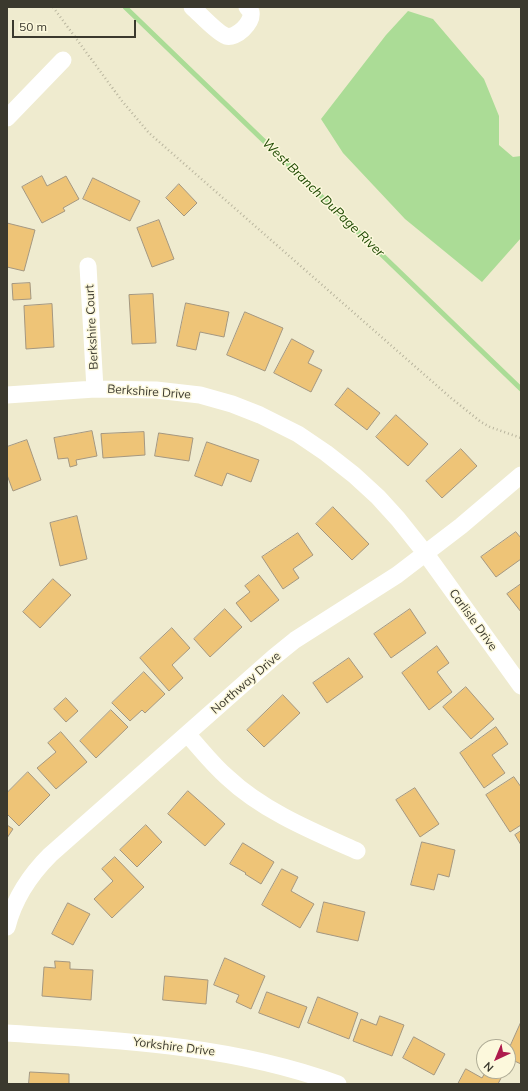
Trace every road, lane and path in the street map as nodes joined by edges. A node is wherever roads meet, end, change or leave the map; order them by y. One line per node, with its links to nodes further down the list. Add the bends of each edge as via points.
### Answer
1 (53, 7): 9 (path, via 122,101 149,133 451,398 481,422)
2 (192, 7): 3 (street, via 218,31 231,36 239,33 250,18 251,12)
3 (247, 7)
4 (63, 60): 5 (street)
5 (7, 118)
6 (88, 266): 7 (street, Berkshire Court)
7 (95, 389): 8 (street, Berkshire Drive); 11 (street, Berkshire Drive, via 156,390 200,395 260,415 298,434 354,475 378,497)
8 (7, 395)
9 (521, 438)
10 (521, 475): 11 (street, Northway Drive)
11 (426, 554): 12 (street, Carlisle Drive); 13 (street, Northway Drive, via 373,592 295,640)
12 (521, 686)
13 (187, 734): 14 (street, via 227,777 248,794 294,823); 15 (street, Northway Drive, via 36,869 16,902)
14 (357, 852)
15 (7, 927)
16 (7, 1033): 17 (street, Yorkshire Drive, via 159,1044 211,1052 273,1064)
17 (338, 1084)

